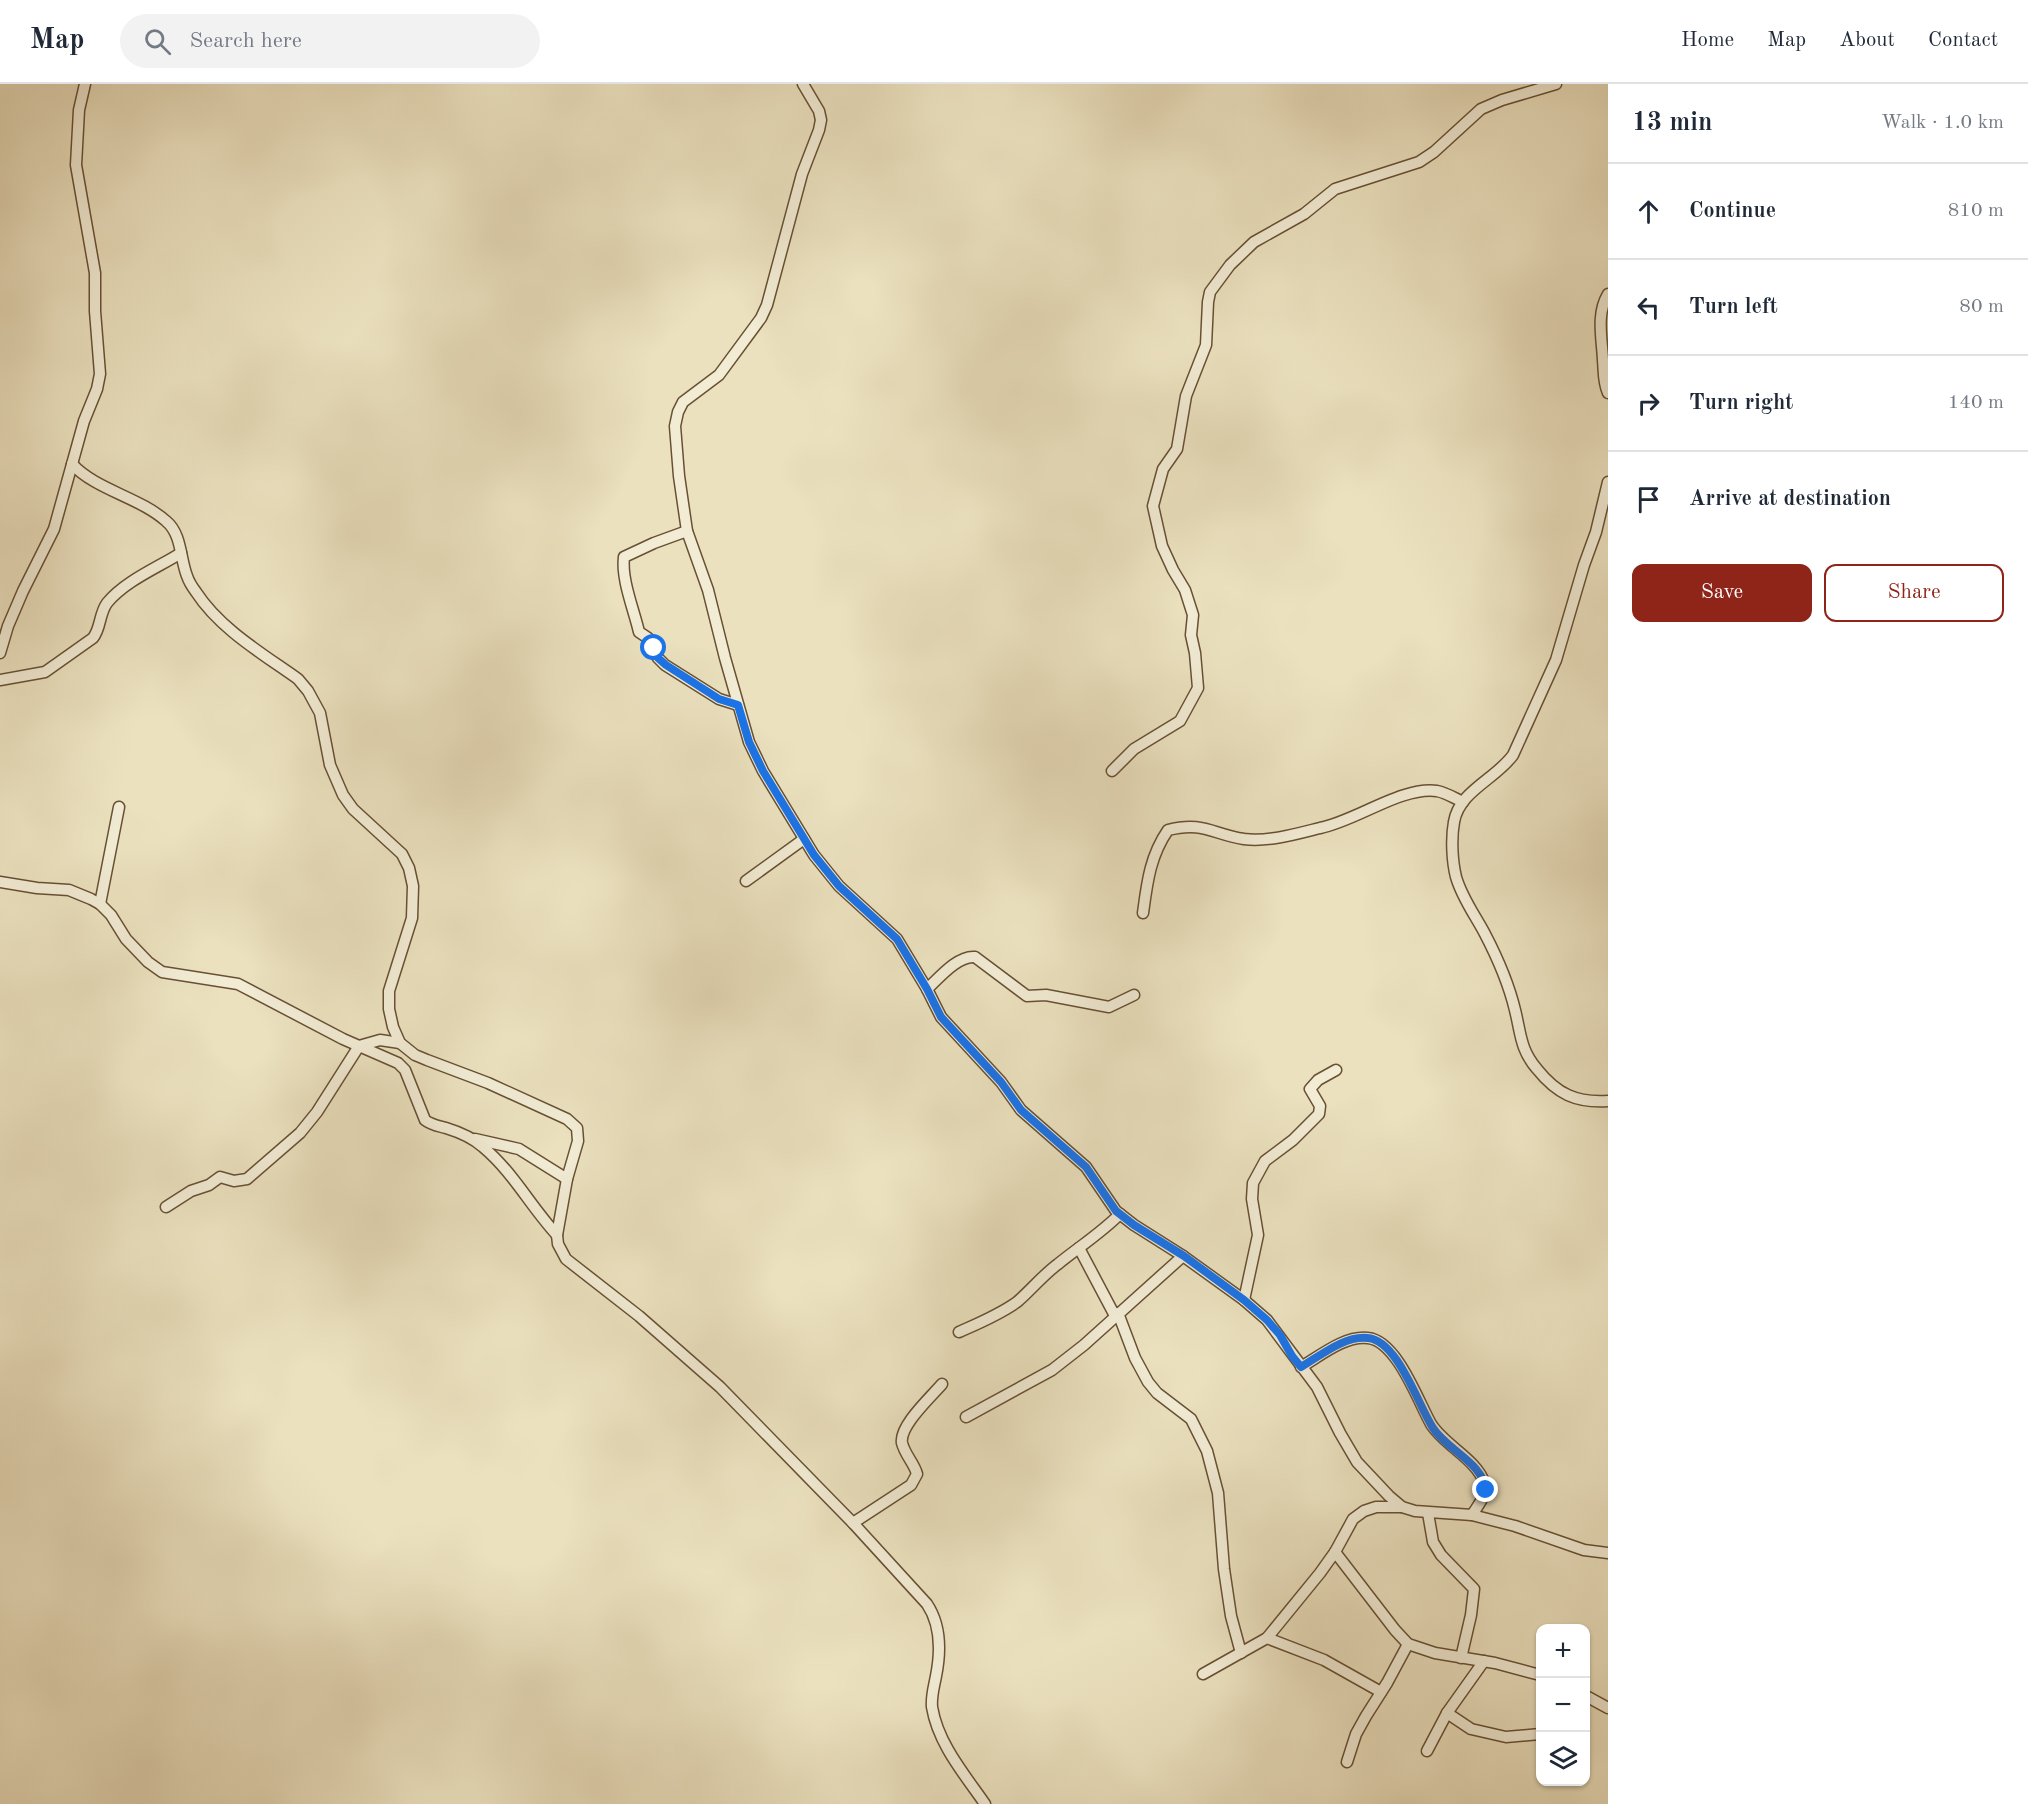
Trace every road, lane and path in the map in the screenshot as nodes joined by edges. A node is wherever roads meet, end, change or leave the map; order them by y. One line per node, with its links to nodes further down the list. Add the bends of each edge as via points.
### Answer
1 (85, 84): 6 (street, via 79,110 76,165 95,273 100,374)
2 (803, 84): 10 (street, via 819,111 819,130 802,174 767,305 719,375 683,402 678,412 675,426)
3 (1556, 84): 15 (street, via 1480,109 1419,162 1335,189 1304,214 1254,242 1210,292 1206,345 1186,396 1176,454 1163,469 1153,506 1162,546 1193,615 1191,635 1198,688 1180,720 1134,749)
4 (1608, 294): 5 (street, via 1600,330)
5 (1608, 393)
6 (72, 464): 7 (street); 8 (street)
7 (80, 473): 8 (street); 11 (street, via 143,504 167,522)
8 (68, 480): 12 (street, via 54,529 23,591)
9 (1608, 482): 16 (street, via 1569,621 1533,711 1507,764)
10 (687, 531): 14 (street, via 708,590); 14 (street, via 624,557 639,632 648,638 666,665 719,699)
11 (181, 553): 13 (street, via 121,589 102,611 93,638 65,658 38,675); 25 (street, via 197,594 217,617 298,679 308,691 320,713 330,765 344,795 353,809 402,854 409,868 412,918 390,991 389,1009)
12 (0, 653)
13 (0, 680)
14 (738, 705): 18 (street, via 763,771)
15 (1112, 771)
16 (1463, 802): 22 (street, via 1428,790 1324,828 1268,839 1242,838 1193,826 1168,830 1151,861); 28 (street, via 1453,829 1456,875 1498,964 1515,1010 1524,1051 1558,1090 1576,1099)
17 (119, 807): 21 (street)
18 (804, 839): 19 (street); 23 (street, via 839,886 897,939)
19 (746, 881)
20 (0, 882): 21 (street, via 69,890)
21 (100, 904): 26 (street, via 134,947 162,972 238,984)
22 (1143, 913)
23 (927, 989): 24 (street, via 969,956 1027,996 1046,995 1109,1007); 32 (street, via 941,1017 1001,1082 1021,1110 1086,1167)
24 (1134, 995)
25 (400, 1042): 26 (street, via 380,1040); 30 (street, via 421,1058 488,1083 573,1123 578,1141)
26 (358, 1046): 29 (street, via 402,1066 429,1123); 31 (street, via 317,1112 257,1172 241,1181 220,1177)
27 (1336, 1070): 36 (street, via 1310,1089 1320,1106 1319,1114 1265,1161 1253,1184 1258,1235)
28 (1608, 1101)
29 (471, 1139): 30 (street, via 519,1149); 33 (street, via 498,1162)
30 (567, 1179): 33 (street)
31 (166, 1207)
32 (1120, 1214): 34 (street); 35 (street)
33 (557, 1235): 45 (street, via 566,1259 699,1367)
34 (1079, 1248): 37 (street); 38 (street, via 1042,1276 1020,1300)
35 (1184, 1256): 36 (street); 37 (street)
36 (1244, 1300): 39 (street, via 1273,1327)
37 (1116, 1315): 41 (street, via 1052,1370); 50 (street, via 1148,1382 1191,1419 1207,1451 1218,1493 1224,1569)
38 (959, 1332)
39 (1301, 1367): 42 (street, via 1317,1387 1358,1462); 44 (street, via 1347,1341 1367,1337 1387,1347 1435,1431 1470,1463 1485,1483 1486,1490)
40 (942, 1384): 45 (street, via 903,1434 902,1443 917,1474 911,1485)
41 (966, 1417)
42 (1402, 1507): 43 (street); 46 (street, via 1364,1511 1347,1528)
43 (1428, 1513): 44 (street); 51 (street, via 1433,1542 1474,1589)
44 (1472, 1515): 47 (street, via 1584,1550)
45 (853, 1523): 62 (street, via 934,1614 939,1656 932,1694 934,1718 951,1755)
46 (1335, 1552): 48 (street); 49 (street)
47 (1608, 1553)
48 (1267, 1638): 50 (street); 55 (street, via 1324,1660)
49 (1408, 1644): 51 (street); 55 (street)
50 (1241, 1653): 53 (street)
51 (1461, 1658): 52 (street)
52 (1484, 1661): 54 (street); 58 (street)
53 (1203, 1674)
54 (1536, 1674)
55 (1381, 1692): 61 (street, via 1356,1734)
56 (1590, 1698): 57 (street)
57 (1608, 1708)
58 (1447, 1713): 59 (street, via 1471,1729 1506,1737); 60 (street)
59 (1536, 1734)
60 (1427, 1751)
61 (1347, 1762)
62 (986, 1804)

